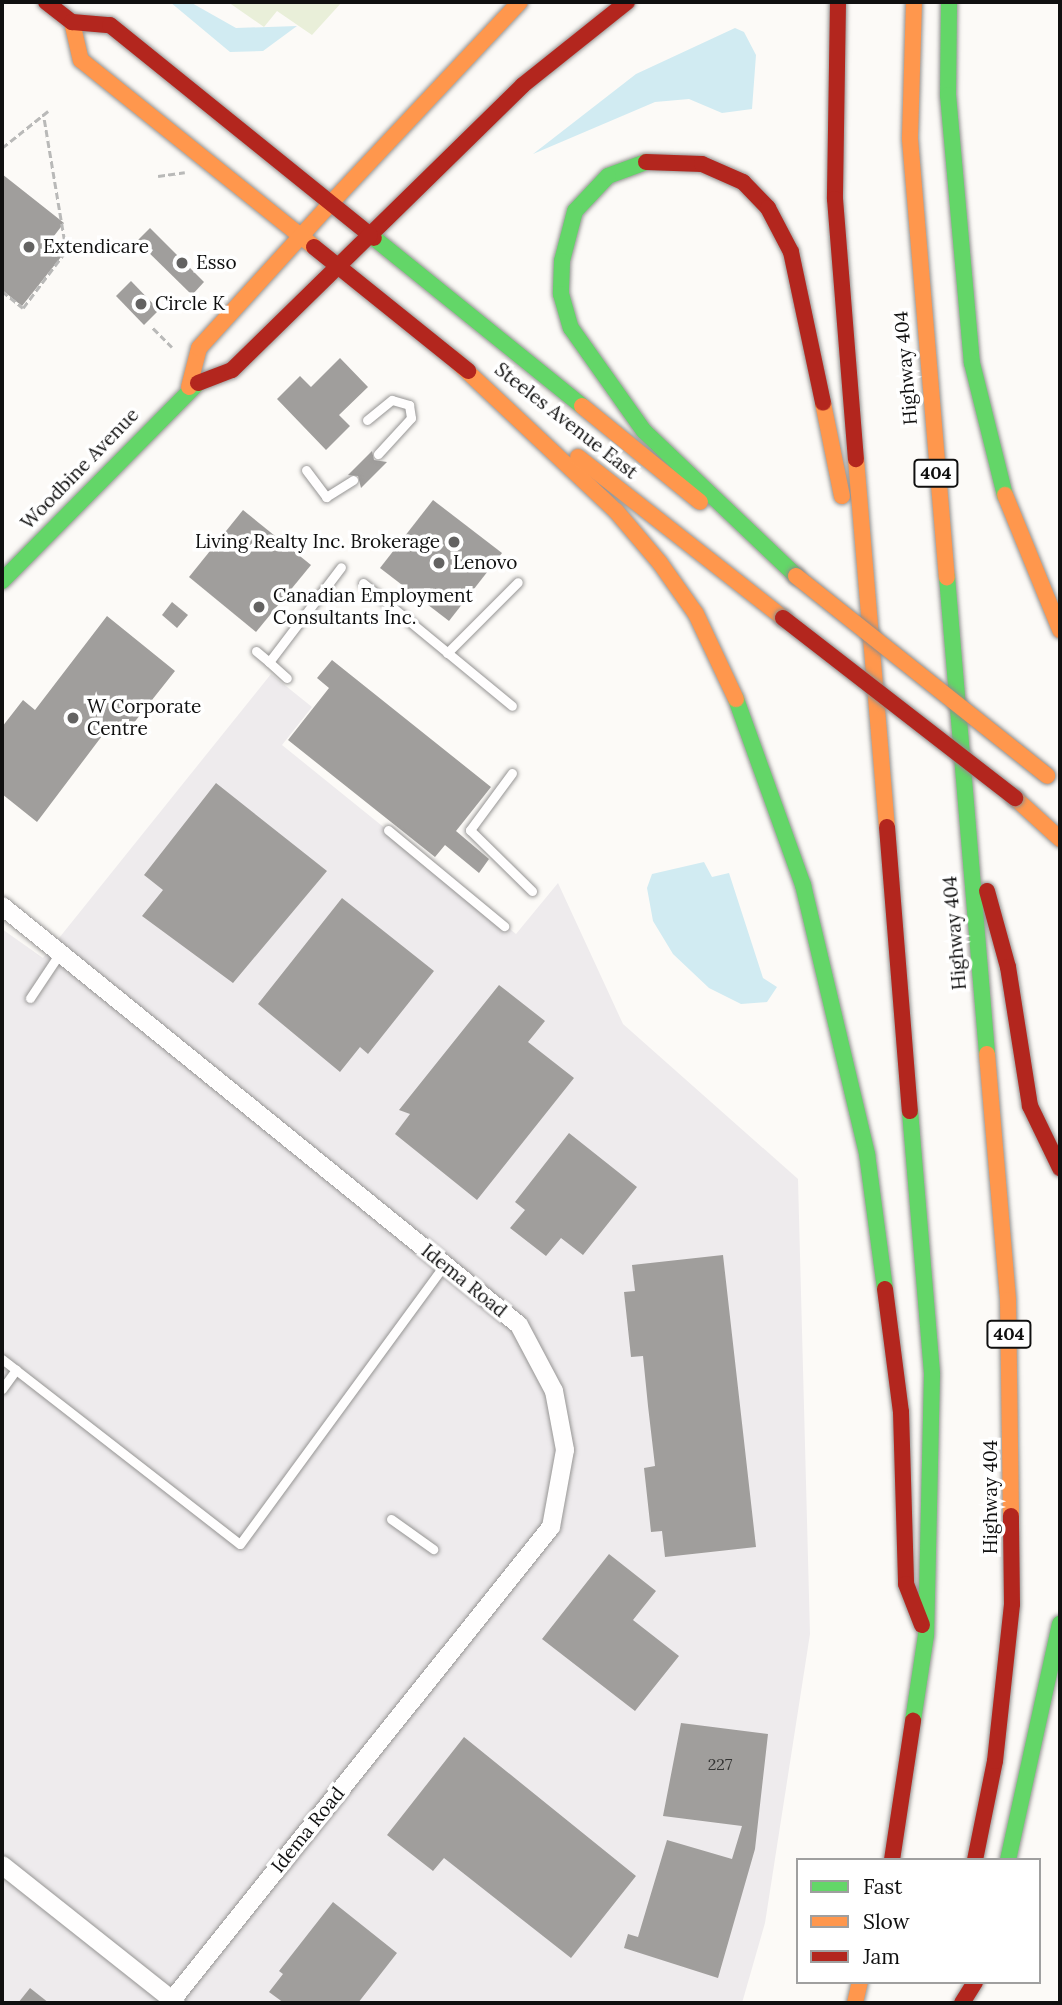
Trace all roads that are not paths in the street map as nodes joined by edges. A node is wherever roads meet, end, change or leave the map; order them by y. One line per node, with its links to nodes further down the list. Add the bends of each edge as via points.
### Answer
1 (46, 2): 7 (main road)
2 (520, 2): 8 (main road, Woodbine Avenue)
3 (626, 2): 9 (main road, Woodbine Avenue, via 523,85)
4 (838, 2): 18 (main road, via 835,199)
5 (914, 2): 33 (main road, Highway 404 / 404, via 910,139)
6 (949, 2): 24 (main road, via 948,94 972,363 1004,493)
7 (72, 22): 8 (main road, Steeles Avenue East, via 110,24); 10 (main road, Steeles Avenue East, via 81,60)
8 (332, 202): 9 (main road, Steeles Avenue East); 10 (main road, Woodbine Avenue)
9 (370, 235): 11 (main road, Woodbine Avenue); 20 (main road, Steeles Avenue East)
10 (302, 237): 11 (main road, Steeles Avenue East); 13 (main road, Woodbine Avenue, via 199,348)
11 (339, 267): 12 (main road, Steeles Avenue East); 13 (main road, Woodbine Avenue, via 232,370)
12 (454, 359): 32 (main road, Steeles Avenue East, bridge); 50 (main road, via 616,511 660,562 696,614 755,739 803,885 867,1153 901,1412 906,1584)
13 (189, 387): 21 (main road, Woodbine Avenue)
14 (367, 420): 15 (lane, via 391,400 409,405 411,418)
15 (378, 454)
16 (306, 470): 17 (lane, via 326,497 340,495)
17 (353, 480)
18 (862, 563): 20 (main road, via 831,457 791,252 768,208 743,182 702,164 648,161 607,176 575,211 562,261 561,294 572,328 644,431); 50 (main road, via 932,1374)
19 (341, 567): 27 (lane)
20 (796, 576): 31 (main road, Steeles Avenue East, bridge)
21 (2, 581)
22 (518, 582): 26 (lane)
23 (363, 583): 26 (lane)
24 (1060, 630)
25 (257, 651): 27 (lane)
26 (447, 653): 29 (lane)
27 (269, 662): 28 (lane)
28 (287, 678)
29 (512, 706)
30 (512, 773): 37 (lane, via 470,830)
31 (1060, 787)
32 (1015, 799): 35 (main road, Steeles Avenue East); 36 (main road)
33 (965, 808): 42 (main road, via 1008,967 1030,1106); 52 (main road, Highway 404 / 404, via 1008,1300 1013,1465 1012,1604 995,1761)
34 (388, 831): 39 (lane)
35 (1060, 833)
36 (1060, 839)
37 (532, 891)
38 (2, 905): 40 (street, Idema Road)
39 (504, 926)
40 (60, 953): 41 (lane); 43 (street, Idema Road)
41 (30, 999)
42 (1060, 1168)
43 (444, 1265): 45 (lane, via 240,1545); 57 (street, Idema Road, via 519,1325 554,1391 565,1450 551,1527)
44 (2, 1359): 45 (lane)
45 (16, 1370): 46 (lane)
46 (2, 1389)
47 (391, 1519): 48 (lane)
48 (433, 1549)
49 (1060, 1624): 53 (main road)
50 (926, 1636): 51 (main road)
51 (892, 1858)
52 (975, 1858)
53 (1009, 1858)
54 (2, 1865): 57 (street)
55 (860, 1984): 58 (main road)
56 (974, 1984): 59 (main road)
57 (174, 2002)
58 (855, 2003)
59 (962, 2003)

